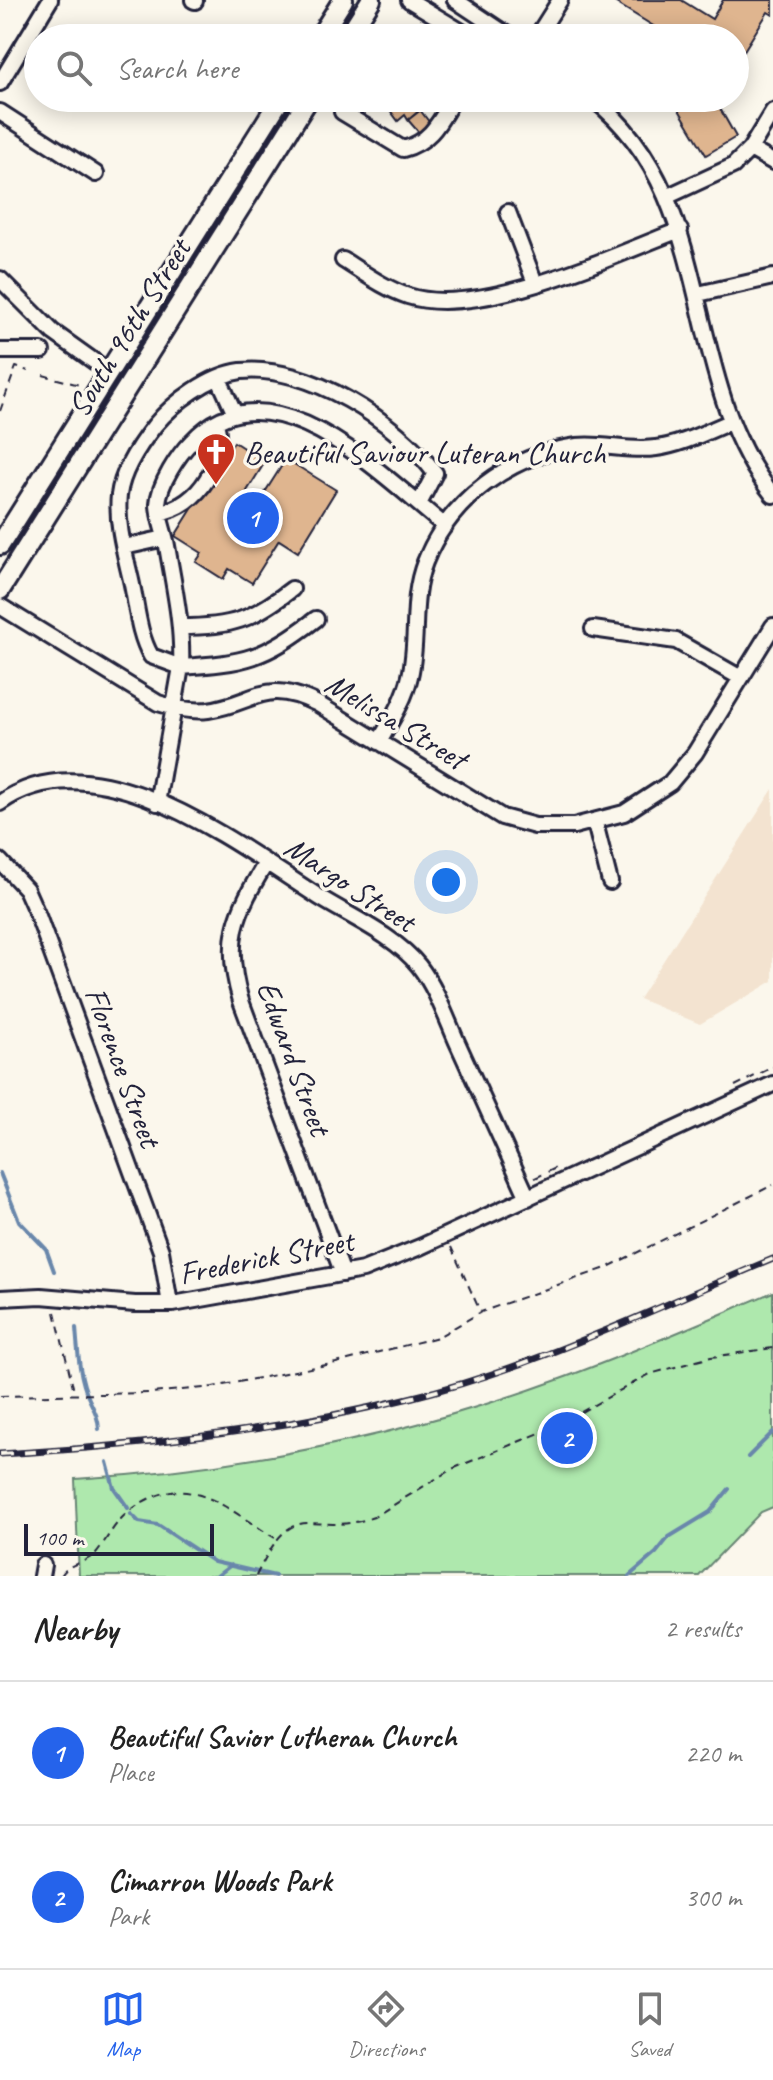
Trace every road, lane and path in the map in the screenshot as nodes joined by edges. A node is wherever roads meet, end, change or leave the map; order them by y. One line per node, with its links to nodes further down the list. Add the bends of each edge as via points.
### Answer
1 (50, 0): 7 (street)
2 (343, 0): 8 (main road)
3 (371, 0): 9 (main road)
4 (409, 0): 10 (street)
5 (455, 0): 11 (street)
6 (560, 0): 12 (street)
7 (36, 24)
8 (328, 24)
9 (356, 24)
10 (449, 24)
11 (491, 24)
12 (545, 24)
13 (24, 43): 14 (street)
14 (0, 83)
15 (773, 111): 22 (street)
16 (0, 112): 24 (street)
17 (272, 112): 36 (main road, South 96th Street)
18 (300, 112): 52 (main road, South 96th Street)
19 (342, 112): 20 (street, via 403,149 418,145 436,130)
20 (446, 112)
21 (605, 112): 25 (street, via 631,140)
22 (750, 149): 23 (street); 25 (street, via 733,166)
23 (773, 162)
24 (96, 174)
25 (666, 197): 27 (street)
26 (508, 212): 31 (street)
27 (680, 230): 31 (street); 32 (street)
28 (343, 260): 31 (street, via 390,288 424,299 487,297)
29 (773, 277): 32 (street)
30 (0, 279): 36 (street, via 53,332)
31 (535, 283)
32 (698, 294): 42 (street)
33 (0, 351): 34 (street)
34 (42, 351)
35 (28, 371): 40 (path, via 16,367)
36 (109, 372): 49 (main road, South 96th Street)
37 (43, 375): 39 (path)
38 (219, 379): 41 (street); 45 (street, via 241,371 301,377 347,400 396,433 435,473); 50 (street, via 166,411 137,448 119,494)
39 (84, 386)
40 (0, 411)
41 (235, 414): 43 (street); 45 (street, via 244,410 293,417 348,448)
42 (730, 422): 44 (street); 47 (street, via 658,448 576,446 529,459 479,488)
43 (216, 423): 46 (street, via 178,455 158,504); 46 (street, via 220,452 213,466 185,504)
44 (773, 495)
45 (419, 504): 47 (street)
46 (160, 512): 48 (street)
47 (445, 526): 61 (street, via 420,577 410,678)
48 (165, 538): 50 (street); 56 (street)
49 (0, 545)
50 (124, 547): 58 (street, via 142,641 151,656)
51 (292, 589): 56 (street, via 242,621 223,627)
52 (0, 590)
53 (0, 606): 60 (street, Melissa Street, via 135,692)
54 (316, 619): 58 (street, via 285,643 239,663)
55 (773, 626): 59 (street, Melissa Street)
56 (181, 627): 58 (street)
57 (593, 629): 59 (street, via 676,641)
58 (181, 667): 60 (street)
59 (741, 678): 64 (street, Melissa Street, via 670,783 640,805)
60 (175, 708): 61 (street, Melissa Street, via 207,710 252,694 287,692 318,704); 63 (street)
61 (379, 742): 64 (street, Melissa Street, via 502,817 556,827)
62 (0, 803): 63 (street, Margo Street, via 29,787 57,781 88,781)
63 (157, 803): 66 (street, Margo Street, via 191,816)
64 (595, 823): 67 (street)
65 (0, 861): 76 (street, Florence Street, via 26,889 38,916 161,1251)
66 (266, 863): 71 (street, Margo Street, via 400,948 421,968); 73 (street, Edward Street, via 235,922 231,951 236,983)
67 (610, 882)
68 (773, 1084): 71 (street, Frederick Street)
69 (772, 1186): 70 (path); 77 (path, via 582,1279)
70 (773, 1192)
71 (528, 1198): 72 (street, Frederick Street)
72 (447, 1235): 73 (street, Frederick Street); 77 (path)
73 (343, 1274): 76 (street, Frederick Street)
74 (54, 1297): 75 (street, Frederick Street); 76 (street, Frederick Street); 79 (path)
75 (0, 1298)
76 (170, 1304)
77 (481, 1312): 79 (path, via 438,1337 336,1363 213,1387)
78 (773, 1348): 81 (path, via 720,1355 650,1374 552,1428 452,1469 374,1517 300,1524)
79 (74, 1393): 80 (path)
80 (0, 1396)
81 (276, 1538): 82 (path, via 195,1491 178,1489 125,1514 91,1557); 83 (path)
82 (61, 1576)
83 (256, 1576)

